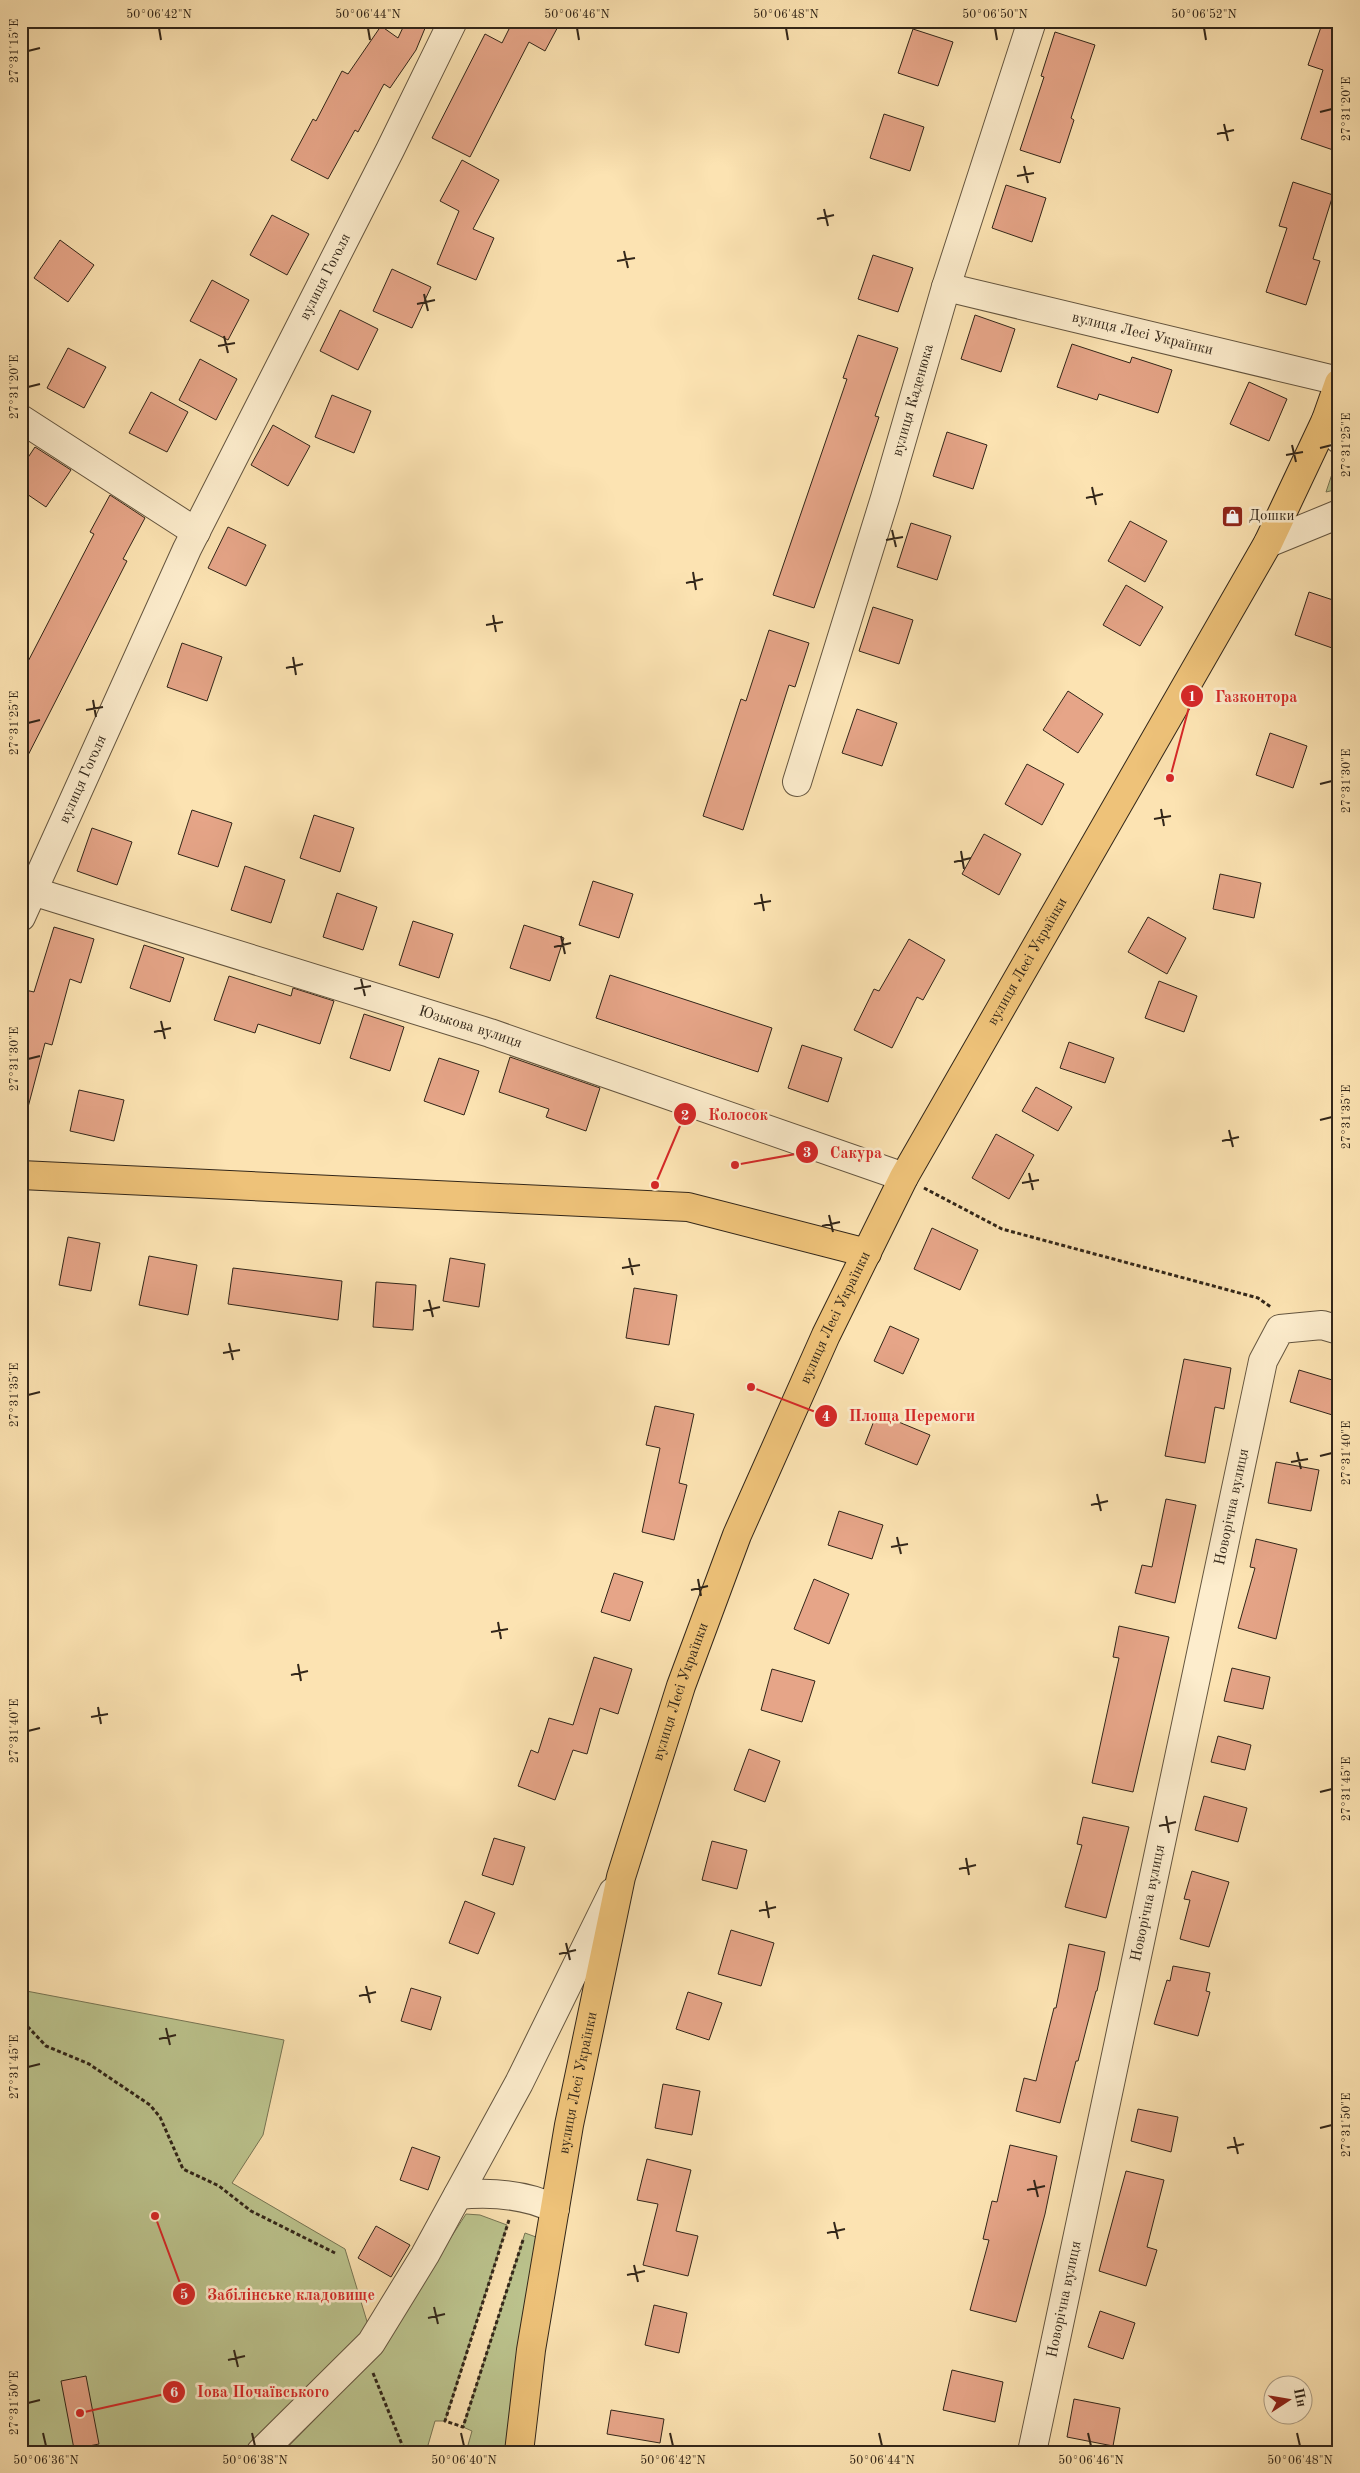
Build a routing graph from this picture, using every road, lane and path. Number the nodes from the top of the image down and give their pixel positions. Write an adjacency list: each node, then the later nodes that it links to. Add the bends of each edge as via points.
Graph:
1 (453, 21): 8 (street, вулиця Гоголя)
2 (1032, 21): 3 (street, вулиця Каденюка)
3 (946, 287): 4 (street, вулиця Лесі Українки); 10 (street, вулиця Каденюка)
4 (1339, 382): 6 (main road, вулиця Лесі Українки)
5 (21, 419): 8 (street)
6 (1332, 429): 9 (main road, вулиця Лесі Українки)
7 (1339, 514): 9 (street)
8 (196, 532): 11 (street, вулиця Гоголя)
9 (1268, 543): 14 (main road, вулиця Лесі Українки)
10 (797, 782)
11 (32, 891): 12 (street, вулиця Гоголя); 14 (street, Юзькова вулиця, via 490,1033)
12 (21, 917)
13 (21, 1175): 15 (main road, via 688,1207)
14 (904, 1178): 15 (main road, вулиця Лесі Українки); 16 (path, via 1002,1229 1258,1298 1275,1310)
15 (866, 1253): 18 (main road, вулиця Лесі Українки, via 737,1535 681,1686)
16 (1280, 1328): 17 (street, via 1322,1325); 27 (street, Новорічна вулиця, via 1263,1362)
17 (1339, 1330)
18 (621, 1877): 20 (street, via 519,2083); 21 (main road, вулиця Лесі Українки, via 569,2125)
19 (21, 2025): 22 (path, via 28,2027 46,2046 89,2064 150,2105 160,2117 183,2169 219,2186 251,2211)
20 (458, 2195): 21 (street, via 482,2193); 23 (street, via 425,2255)
21 (535, 2202): 21 (path, via 463,2427 445,2421); 26 (main road, вулиця Лесі Українки, via 531,2350)
22 (335, 2253)
23 (364, 2349): 24 (street); 25 (path)
24 (261, 2452)
25 (405, 2452)
26 (519, 2452)
27 (1032, 2452)

